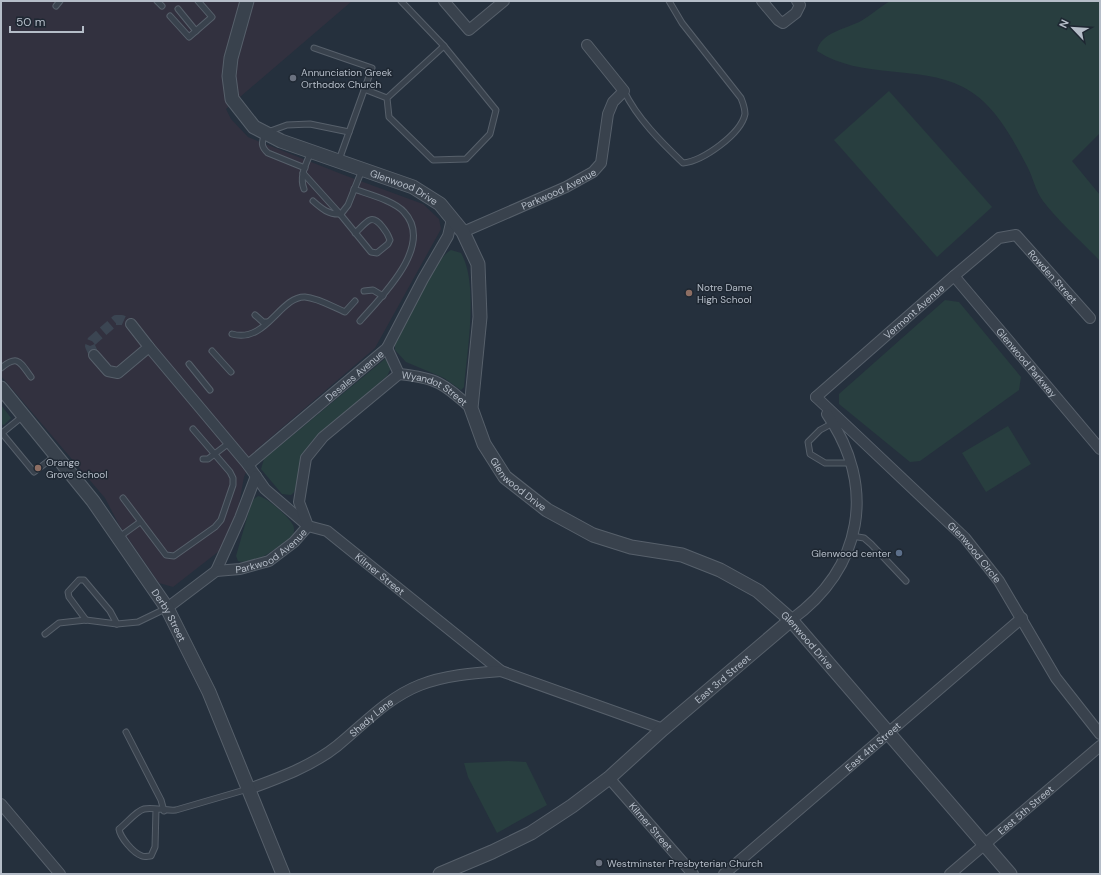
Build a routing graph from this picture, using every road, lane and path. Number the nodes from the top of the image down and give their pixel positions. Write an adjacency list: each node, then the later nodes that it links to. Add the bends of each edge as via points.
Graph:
1 (60, 1): 12 (lane)
2 (157, 1): 13 (lane)
3 (198, 1): 16 (lane, via 212,17)
4 (247, 1): 24 (street, Glenwood Drive, via 231,58 229,76 232,99 254,127)
5 (401, 1): 11 (lane)
6 (444, 1): 7 (street, via 469,30)
7 (504, 1)
8 (669, 1): 21 (lane, via 682,23 742,98 745,113 738,128 706,155 683,164 644,121)
9 (762, 1): 10 (street, via 783,23 796,14 800,5)
10 (797, 1)
11 (407, 4): 18 (lane)
12 (56, 6)
13 (162, 6)
14 (178, 9): 16 (lane)
15 (170, 16): 16 (lane, via 189,37)
16 (196, 31)
17 (588, 45): 21 (street)
18 (444, 46): 22 (lane); 22 (lane, via 496,110 490,134 466,159 433,160 388,116)
19 (314, 48): 20 (lane, via 372,68)
20 (364, 89): 22 (lane); 23 (lane)
21 (624, 90): 34 (street, Parkwood Avenue, via 613,102 608,114 600,163 592,172 566,187)
22 (387, 98)
23 (349, 132): 24 (lane, via 310,124 287,125); 26 (lane)
24 (266, 133): 25 (street, Glenwood Drive); 28 (lane, via 261,143 263,149)
25 (311, 151): 26 (street, Glenwood Drive); 28 (lane)
26 (338, 161): 27 (street, Glenwood Drive)
27 (362, 170): 30 (lane); 33 (street, Glenwood Drive, via 412,187 440,204)
28 (304, 171): 29 (lane); 32 (lane)
29 (304, 189)
30 (354, 189): 32 (lane, via 348,205); 39 (lane, via 404,211 413,224 415,239 409,257)
31 (314, 201): 32 (lane, via 322,209)
32 (340, 214): 35 (lane)
33 (452, 219): 34 (street, Glenwood Drive); 48 (street, Desales Avenue, via 448,236)
34 (463, 232): 59 (street, Glenwood Drive, via 478,264 480,317)
35 (355, 233): 35 (lane, via 374,254 390,240 374,220 370,220)
36 (1016, 235): 37 (street, Vermont Avenue, via 999,238); 42 (street, Rowden Street)
37 (954, 276): 58 (street, Vermont Avenue); 65 (street, Glenwood Parkway)
38 (364, 291): 39 (lane, via 373,290)
39 (383, 296): 43 (lane)
40 (355, 301): 44 (lane, via 345,312 304,297 293,301)
41 (255, 315): 44 (lane, via 263,322)
42 (1090, 318)
43 (360, 321)
44 (268, 322): 46 (lane, via 248,335)
45 (131, 324): 47 (street, Kilmer Street)
46 (232, 334)
47 (149, 347): 50 (street, via 118,373 108,371); 64 (street, Kilmer Street)
48 (387, 348): 54 (street, Wyandot Street); 70 (street, Desales Avenue)
49 (212, 350): 53 (lane)
50 (94, 355)
51 (189, 364): 57 (lane)
52 (1, 368): 55 (lane, via 15,360)
53 (231, 372)
54 (399, 374): 59 (street, Wyandot Street, via 423,376 446,386); 74 (street, Parkwood Avenue, via 323,437 306,458 299,502)
55 (32, 377)
56 (1, 388): 60 (street, Derby Street)
57 (210, 390)
58 (816, 397): 61 (street, East 3rd Street); 80 (street, Glenwood Circle, via 965,538 999,581)
59 (471, 408): 82 (street, Glenwood Drive, via 484,444 505,476 547,510 593,535 631,547 682,555 720,570 758,591)
60 (23, 415): 62 (lane); 66 (street, Derby Street)
61 (833, 423): 69 (street, East 3rd Street, via 848,451); 69 (lane, via 820,430 808,442 810,454 825,463)
62 (1, 432): 66 (lane, via 34,472)
63 (194, 434): 67 (lane)
64 (229, 443): 67 (lane); 70 (street, Kilmer Street)
65 (1100, 449)
66 (57, 454): 76 (street, Derby Street)
67 (215, 454): 68 (lane); 73 (lane, via 233,478 225,513 215,527 174,556 166,555)
68 (203, 459)
69 (851, 463): 75 (street, East 3rd Street, via 857,498 856,525)
70 (248, 465): 71 (street, Kilmer Street)
71 (256, 476): 74 (street, Kilmer Street, via 265,489); 77 (street)
72 (123, 498): 73 (lane)
73 (140, 522): 76 (lane)
74 (308, 526): 77 (street, Parkwood Avenue, via 294,542 269,561 240,569); 85 (street, Kilmer Street, via 327,531)
75 (852, 536): 78 (lane, via 864,538); 82 (street, East 3rd Street, via 842,563 825,588 808,608)
76 (118, 538): 79 (street, Derby Street)
77 (216, 571): 79 (street)
78 (906, 581)
79 (167, 608): 83 (lane, via 138,622); 92 (street, Derby Street, via 209,692)
80 (1022, 618): 88 (street, East 4th Street); 89 (street, Glenwood Circle, via 1056,678)
81 (86, 620): 83 (lane); 83 (lane, via 68,592 79,580 84,580 93,590); 84 (lane, via 59,623)
82 (791, 620): 86 (street, East 3rd Street); 88 (street, Glenwood Drive)
83 (117, 624)
84 (45, 634)
85 (501, 671): 86 (street, Kilmer Street); 92 (street, Shady Lane, via 470,673 420,685 368,717 336,747 314,761)
86 (664, 729): 91 (street, East 3rd Street)
87 (126, 732): 95 (lane, via 161,800)
88 (888, 732): 96 (street, Glenwood Drive); 102 (street, East 4th Street)
89 (1100, 734)
90 (1100, 746): 96 (street, East 5th Street)
91 (609, 778): 97 (street, East 3rd Street, via 531,833); 101 (street, Kilmer Street)
92 (249, 789): 95 (lane, via 176,810); 99 (street, Derby Street)
93 (1, 804): 98 (street)
94 (156, 809): 94 (lane, via 155,847 151,856 143,857 137,854 120,834 119,829 143,809); 95 (lane)
95 (164, 811)
96 (985, 844): 103 (street, East 5th Street); 104 (street, Glenwood Drive)
97 (456, 871): 100 (street, East 3rd Street)
98 (60, 874)
99 (283, 874)
100 (440, 874)
101 (693, 874)
102 (724, 874)
103 (950, 874)
104 (1010, 874)

